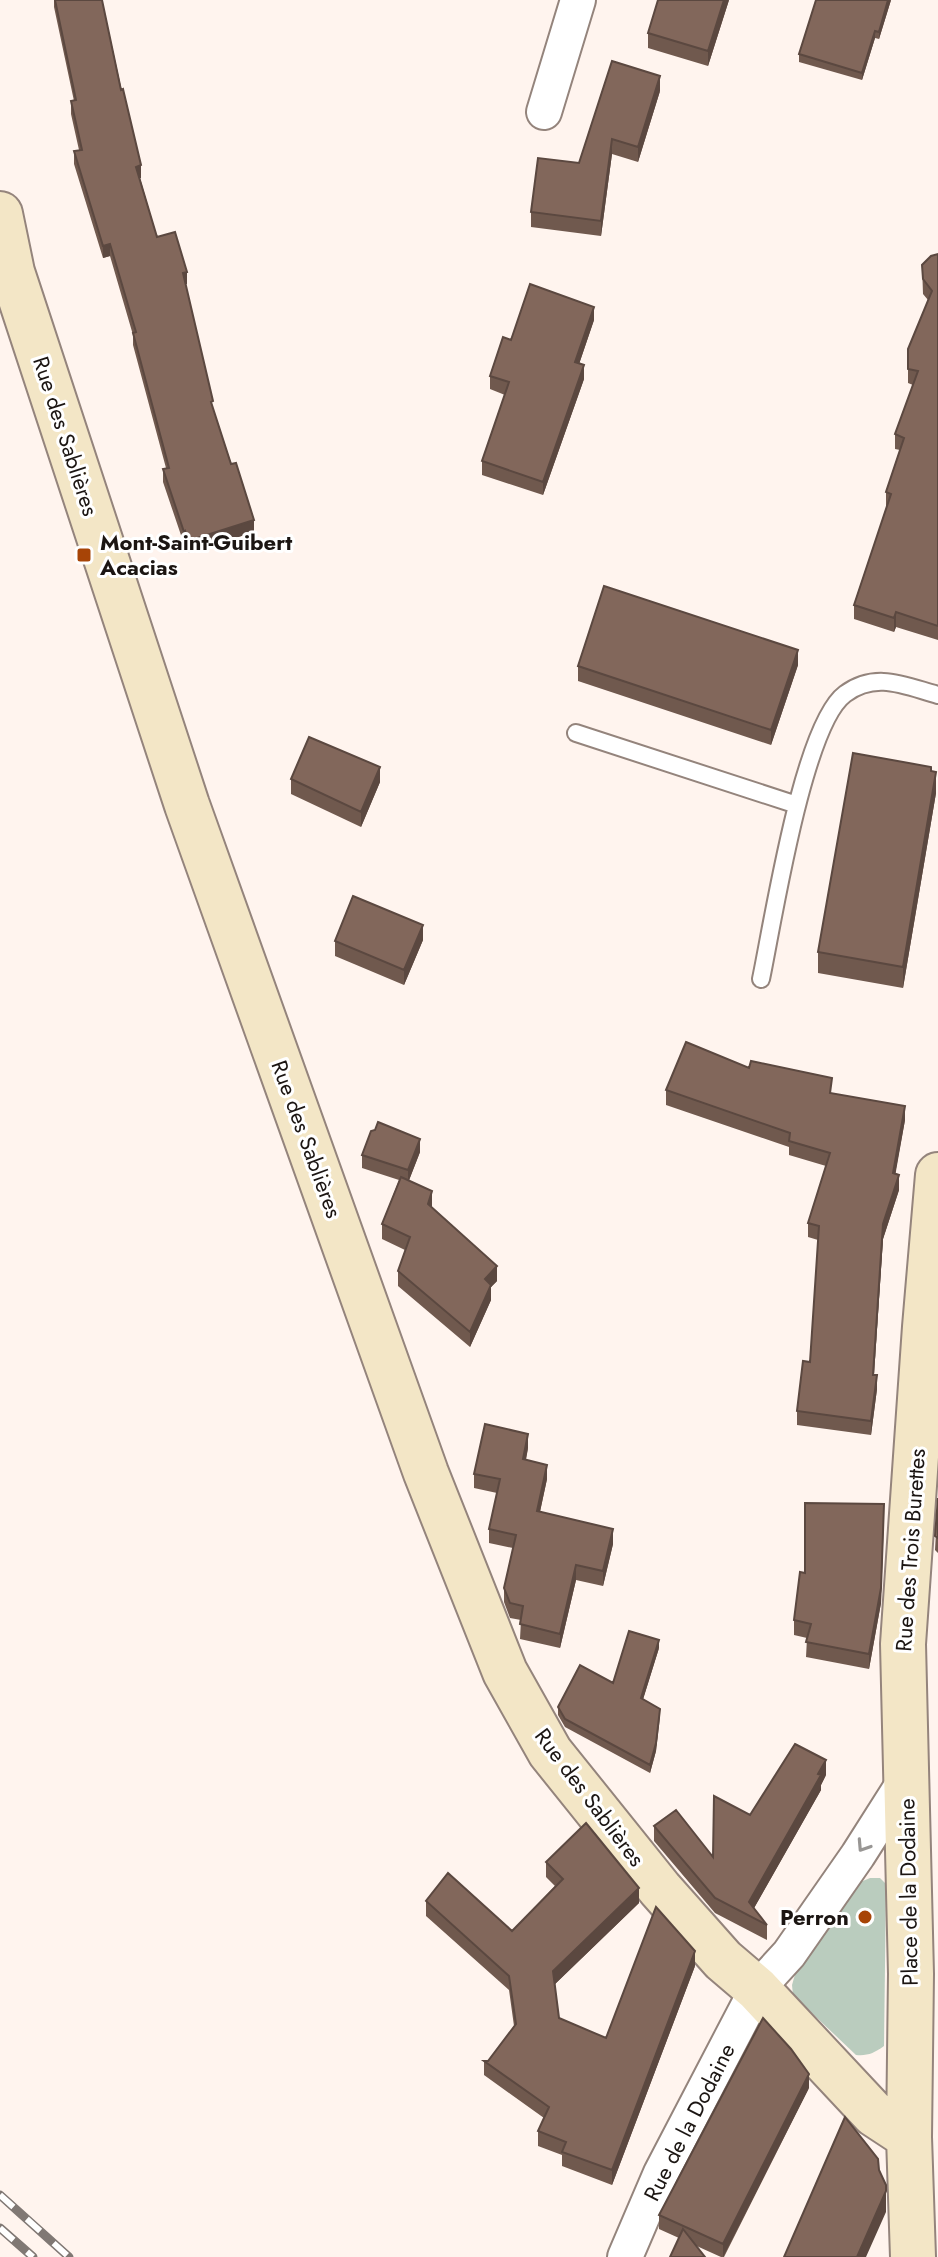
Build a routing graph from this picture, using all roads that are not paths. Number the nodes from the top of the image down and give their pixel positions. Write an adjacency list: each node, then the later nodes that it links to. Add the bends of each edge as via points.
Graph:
1 (578, 0): 2 (street)
2 (544, 112)
3 (0, 214): 10 (street, Rue des Sablières, via 12,272 187,805 426,1473 505,1672 550,1752 660,1889 723,1960)
4 (938, 695): 6 (lane, via 886,680 844,694 828,713)
5 (576, 733): 6 (lane)
6 (797, 805): 7 (lane)
7 (761, 979)
8 (938, 1175): 9 (street, Rue des Trois Burettes, via 903,1644)
9 (905, 1781): 10 (street, Place de la Dodaine, one-way to 10, via 789,1954); 11 (street, Place de la Dodaine)
10 (757, 1989): 11 (street, via 874,2114); 12 (street, Rue de la Dodaine, via 661,2173)
11 (909, 2137): 13 (street, Place de la Dodaine)
12 (625, 2257)
13 (913, 2257)

